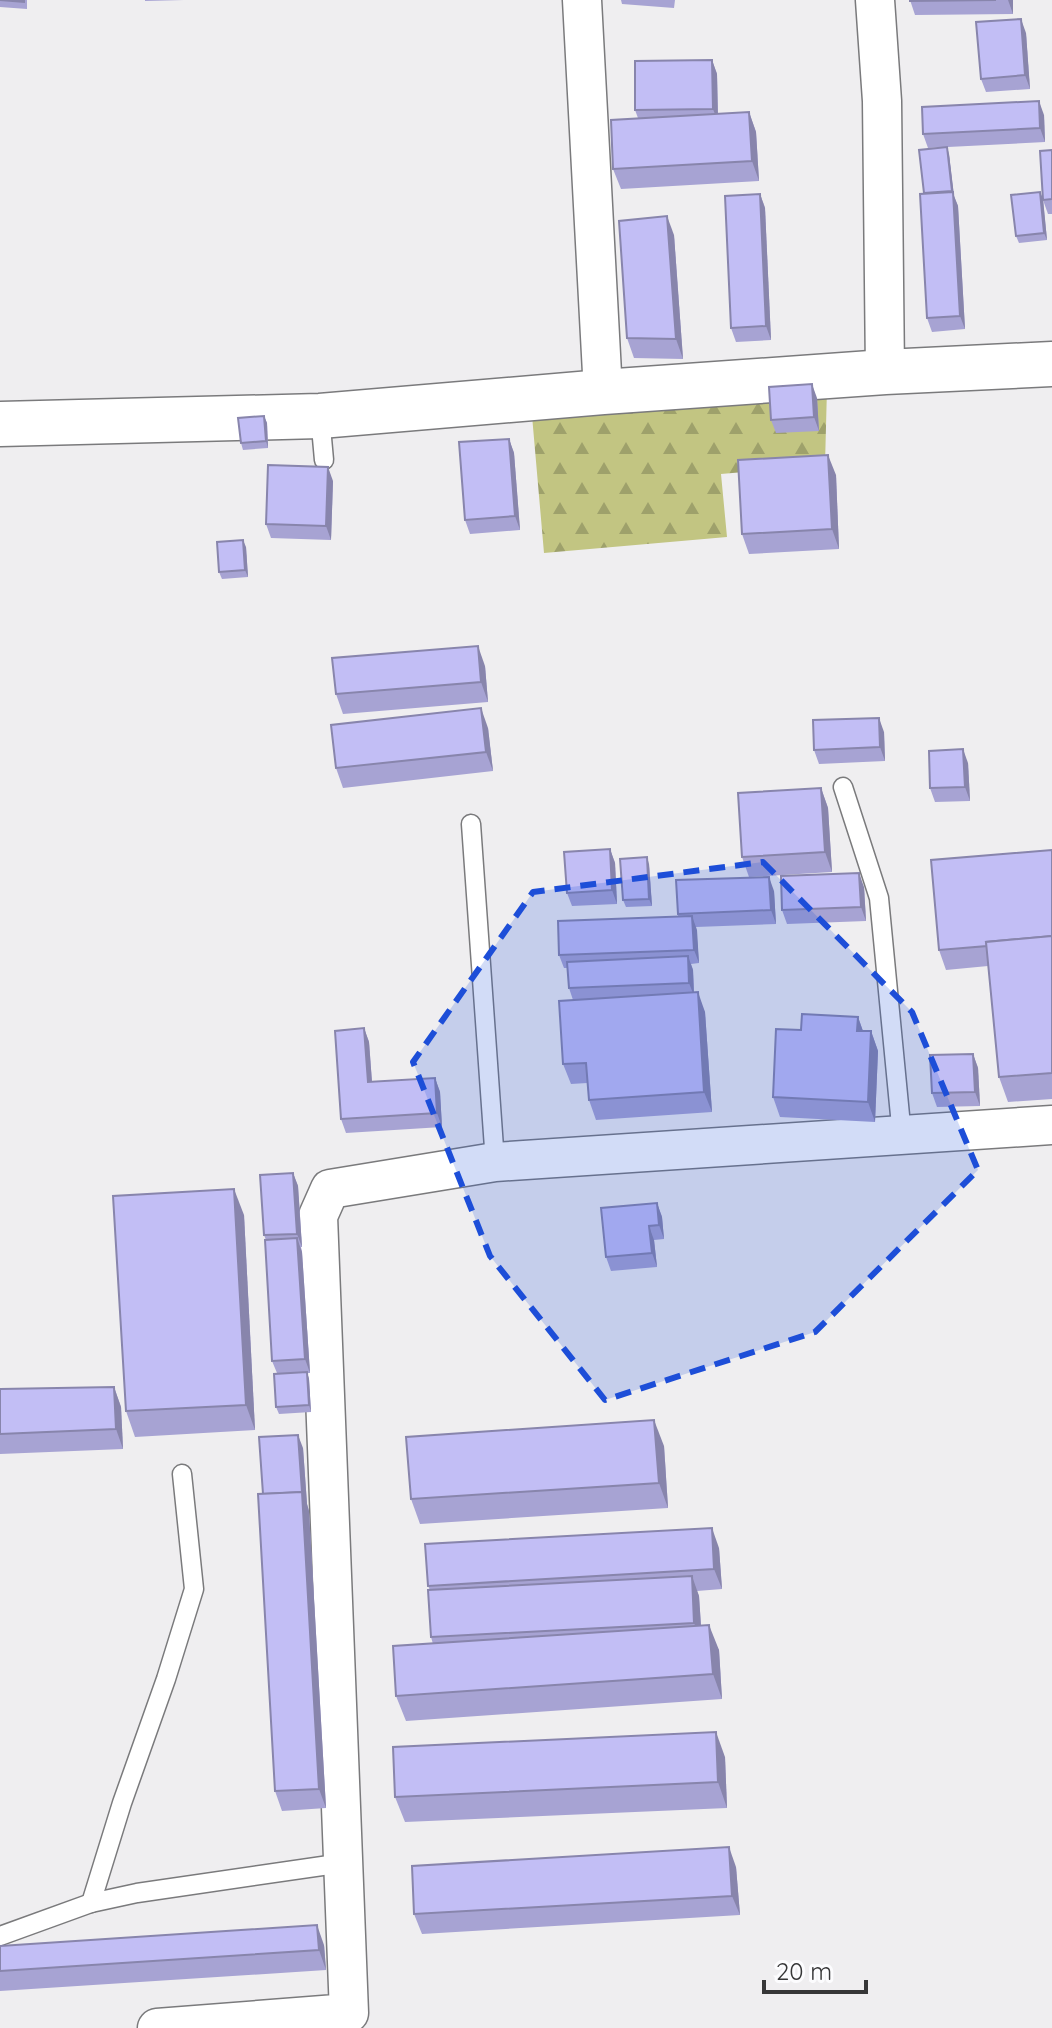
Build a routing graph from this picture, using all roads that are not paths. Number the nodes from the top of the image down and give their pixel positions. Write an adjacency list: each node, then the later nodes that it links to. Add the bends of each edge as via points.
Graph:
1 (582, 0): 5 (street)
2 (875, 0): 4 (street, via 882,101)
3 (1052, 364): 4 (street)
4 (885, 372): 5 (street)
5 (603, 392): 6 (street)
6 (320, 416): 7 (street); 8 (lane)
7 (0, 424)
8 (324, 460)
9 (843, 787): 12 (lane, via 879,898)
10 (471, 824): 13 (lane)
11 (1052, 1125): 12 (street)
12 (902, 1136): 13 (street)
13 (495, 1162): 15 (street, via 330,1189 318,1216)
14 (182, 1474): 16 (lane, via 194,1589)
15 (343, 1863): 16 (lane); 18 (street)
16 (91, 1903): 17 (lane)
17 (0, 1936)
18 (350, 2021): 19 (street)
19 (237, 2025): 20 (street)
20 (157, 2028)

